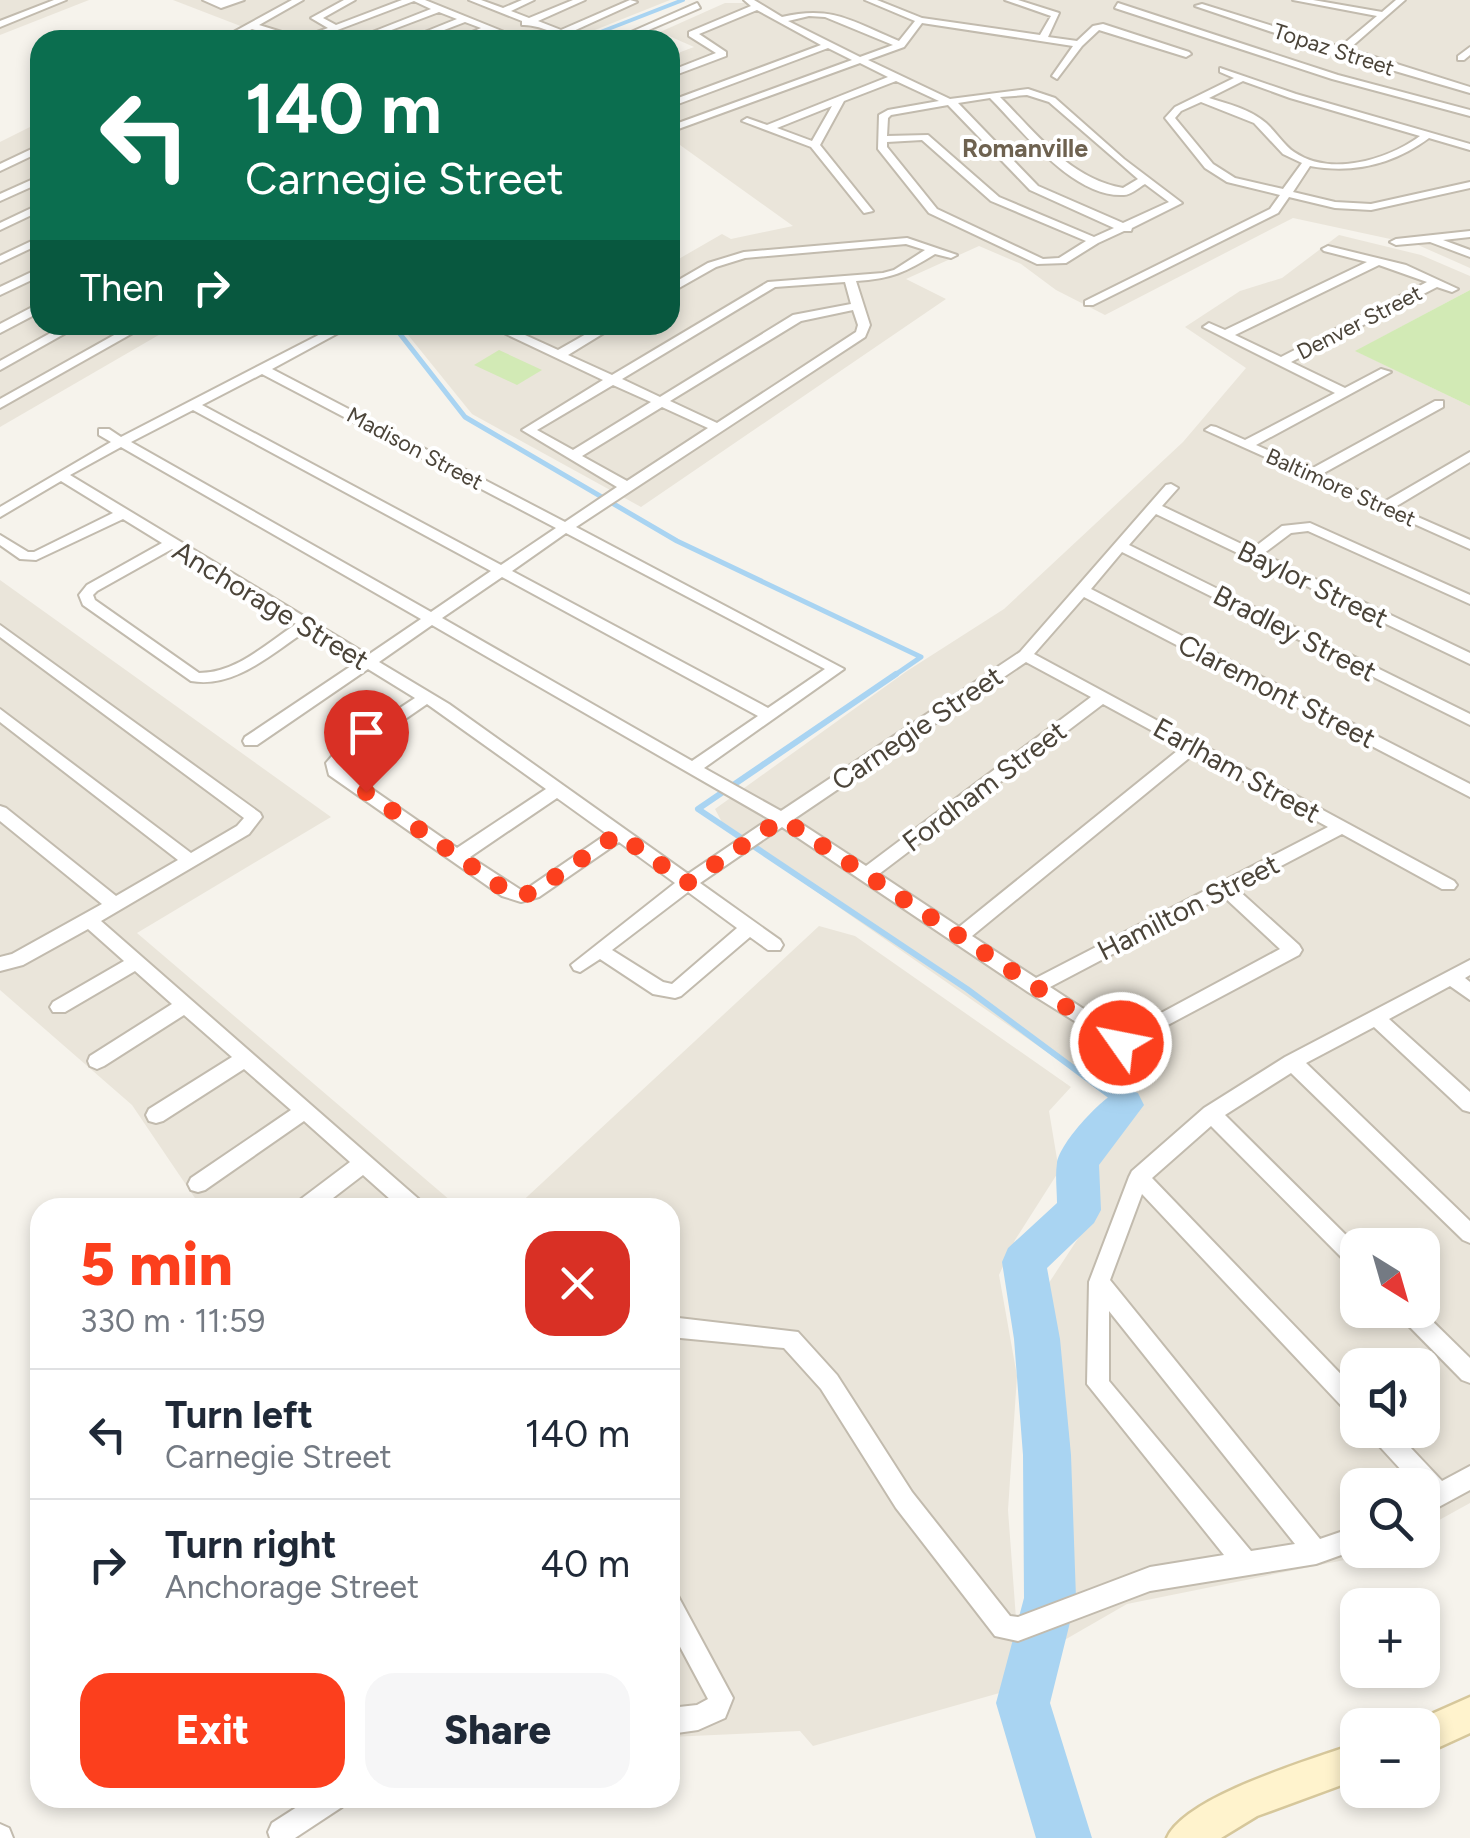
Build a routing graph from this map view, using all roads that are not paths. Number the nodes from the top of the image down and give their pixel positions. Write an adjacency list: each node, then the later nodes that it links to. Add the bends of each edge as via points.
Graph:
1 (207, 0): 2 (street)
2 (240, 0)
3 (266, 0): 20 (street)
4 (299, 0): 20 (street)
5 (351, 0): 32 (street, via 316,18)
6 (413, 0): 22 (street); 32 (street)
7 (477, 0): 23 (street)
8 (530, 0): 23 (street)
9 (581, 0): 29 (street)
10 (869, 0): 28 (street)
11 (1009, 0): 45 (street, via 1056,15)
12 (1297, 0): 24 (street)
13 (1401, 0): 24 (street)
14 (55, 1): 26 (street)
15 (631, 1): 21 (street); 43 (street)
16 (752, 3): 27 (street); 54 (street, via 692,34 723,54)
17 (1202, 3): 30 (street); 50 (street, Topaz Street)
18 (697, 6): 44 (street)
19 (1118, 6): 30 (street)
20 (285, 8): 31 (street)
21 (652, 8)
22 (439, 9): 25 (street); 37 (street)
23 (503, 11): 29 (street)
24 (1386, 15): 50 (street)
25 (464, 18): 33 (street); 38 (street)
26 (3, 20)
27 (779, 20): 47 (street); 48 (street, via 826,14)
28 (920, 20): 45 (street); 48 (street)
29 (529, 21): 41 (street); 42 (street)
30 (1180, 24): 67 (street, via 1335,77)
31 (253, 26): 34 (street); 35 (street)
32 (335, 28): 36 (street)
33 (489, 28): 39 (street); 40 (street)
34 (245, 30)
35 (267, 30)
36 (329, 30)
37 (383, 30)
38 (435, 30)
39 (484, 30)
40 (495, 30)
41 (506, 30)
42 (553, 30)
43 (568, 30)
44 (641, 30)
45 (1043, 38): 46 (street)
46 (1079, 44): 51 (street, via 1103,28); 56 (street)
47 (829, 45): 53 (street); 61 (street)
48 (900, 45): 53 (street)
49 (1470, 50): 52 (street)
50 (1340, 52): 59 (street, Topaz Street)
51 (1186, 54)
52 (1461, 58)
53 (862, 60): 57 (street); 68 (street)
54 (680, 70)
55 (1223, 70): 58 (street)
56 (1057, 76)
57 (897, 77): 63 (street); 66 (street)
58 (1240, 78): 62 (street); 71 (street)
59 (1470, 90)
60 (994, 95): 66 (street); 78 (street, via 1028,92 1052,100); 78 (street, via 1052,154 1095,183 1125,192)
61 (680, 98)
62 (1200, 98): 76 (street, via 1254,119 1288,153); 81 (street, via 1170,118 1209,166 1231,180)
63 (840, 100): 70 (street); 73 (street)
64 (1470, 100): 67 (street)
65 (680, 102): 68 (street)
66 (953, 104): 72 (street, via 888,113); 86 (street, via 1034,188)
67 (1466, 111)
68 (718, 113): 69 (street); 70 (street)
69 (680, 126)
70 (768, 128): 73 (street)
71 (1429, 134): 74 (street); 76 (street, via 1385,160)
72 (882, 139): 89 (street, via 924,137 995,199); 89 (street, via 933,211 978,234 1052,263)
73 (815, 144): 83 (street)
74 (1470, 148)
75 (30, 153): 77 (street)
76 (1308, 162): 81 (street)
77 (0, 168)
78 (1144, 180): 86 (street, via 1177,203)
79 (30, 183): 82 (street)
80 (1470, 185): 81 (street, via 1371,206)
81 (1285, 194): 104 (street, via 1258,220)
82 (0, 198)
83 (868, 211)
84 (30, 213): 85 (street)
85 (0, 227)
86 (1127, 228): 89 (street)
87 (1470, 234): 88 (street)
88 (1430, 239): 90 (street); 94 (street)
89 (1094, 241)
90 (1396, 242)
91 (30, 245): 96 (street)
92 (935, 249): 95 (street); 99 (street, via 898,272); 101 (street, via 907,241 744,255)
93 (1328, 250): 97 (street)
94 (1470, 254)
95 (951, 255)
96 (0, 260)
97 (1378, 261): 100 (street); 109 (street)
98 (30, 276): 103 (street)
99 (849, 278): 105 (street); 120 (street, via 772,284)
100 (1437, 282): 102 (street); 116 (street, Denver Street)
101 (680, 284)
102 (1452, 289)
103 (0, 292)
104 (1089, 304)
105 (858, 306): 122 (street, via 797,318); 126 (street, via 861,334)
106 (30, 314): 108 (street)
107 (1209, 327): 109 (street)
108 (0, 330)
109 (1224, 334): 116 (street)
110 (56, 335): 117 (street)
111 (124, 335): 123 (street)
112 (329, 335): 118 (street)
113 (516, 335): 115 (street)
114 (593, 335): 115 (street)
115 (560, 355): 120 (street)
116 (1282, 362): 121 (street)
117 (0, 366)
118 (264, 369): 125 (street); 141 (street, Madison Street)
119 (1385, 372): 121 (street)
120 (610, 378): 122 (street); 131 (street, via 528,430)
121 (1344, 393): 130 (street)
122 (661, 402): 126 (street); 131 (street)
123 (0, 404)
124 (1439, 404): 133 (street)
125 (193, 406): 129 (street); 148 (street)
126 (718, 428): 136 (street)
127 (1211, 430): 130 (street, Baltimore Street)
128 (104, 432): 129 (street)
129 (122, 442): 134 (street); 151 (street)
130 (1246, 445): 133 (street, Baltimore Street)
131 (573, 456): 136 (street)
132 (1470, 456): 137 (street)
133 (1312, 474): 137 (street, Baltimore Street)
134 (60, 475): 139 (street); 140 (street, Anchorage Street)
135 (1170, 488): 138 (street, Carnegie Street)
136 (621, 491): 141 (street)
137 (1385, 507): 144 (street, Baltimore Street)
138 (1155, 508): 146 (street, Carnegie Street); 147 (street, Baylor Street)
139 (0, 513)
140 (122, 514): 143 (street, via 36,556); 145 (street, Anchorage Street)
141 (566, 527): 148 (street); 160 (street, Madison Street, via 836,668)
142 (1470, 530): 144 (street)
143 (0, 539)
144 (1463, 542)
145 (170, 544): 152 (street, Anchorage Street); 152 (street, via 86,595 196,678 226,674)
146 (1120, 546): 149 (street, Carnegie Street); 161 (street, Bradley Street)
147 (1253, 555): 150 (street, via 1286,529 1310,528); 155 (street, Baylor Street)
148 (502, 571): 151 (street); 160 (street)
149 (1084, 591): 154 (street, Carnegie Street); 166 (street, Claremont Street)
150 (1470, 600)
151 (432, 618): 156 (street); 164 (street)
152 (304, 626): 156 (street, Anchorage Street)
153 (0, 630): 172 (street, via 250,811 254,822 244,830)
154 (1025, 655): 157 (street, Earlham Street); 168 (street, Carnegie Street)
155 (1470, 659)
156 (367, 662): 158 (street, Anchorage Street); 162 (street)
157 (1102, 697): 163 (street, Earlham Street); 173 (street, Fordham Street)
158 (427, 698): 165 (street, Anchorage Street); 171 (street, via 344,753 334,771)
159 (0, 714): 172 (street)
160 (767, 714): 164 (street)
161 (1470, 720)
162 (251, 741)
163 (1193, 746): 169 (street, Earlham Street); 180 (street)
164 (694, 768): 168 (street)
165 (558, 790): 170 (street, Anchorage Street); 171 (street)
166 (1470, 791)
167 (0, 812): 177 (street)
168 (782, 819): 173 (street); 174 (street, Carnegie Street)
169 (1342, 827): 175 (street, Earlham Street); 176 (street, Hamilton Street)
170 (618, 834): 171 (street, via 521,896); 174 (street, Anchorage Street)
171 (458, 856)
172 (188, 859): 177 (street)
173 (866, 875): 180 (street)
174 (687, 883): 179 (street, Anchorage Street); 182 (street, Carnegie Street)
175 (1448, 885)
176 (1225, 888): 187 (street, Hamilton Street); 187 (street, via 1293,950 1121,1043)
177 (114, 904): 178 (street)
178 (88, 920): 183 (street); 184 (street)
179 (750, 928): 181 (street, Anchorage Street); 182 (street, via 675,991 659,989)
180 (958, 937): 187 (street)
181 (774, 945)
182 (599, 950): 185 (street, Carnegie Street)
183 (138, 961): 189 (street); 190 (street)
184 (0, 964)
185 (580, 964)
186 (1461, 972): 188 (street); 191 (street)
187 (1034, 987)
188 (1470, 992)
189 (186, 1004): 192 (street); 193 (street)
190 (59, 1007)
191 (1376, 1018): 194 (street); 195 (street)
192 (246, 1058): 196 (street); 198 (street)
193 (97, 1061)
194 (1292, 1062): 197 (street); 204 (street)
195 (1470, 1104)
196 (305, 1110): 199 (street); 201 (street)
197 (1211, 1114): 200 (street); 205 (street)
198 (156, 1115)
199 (364, 1163): 202 (street); 203 (street)
200 (1139, 1177): 206 (street); 210 (street)
201 (198, 1184)
202 (317, 1198)
203 (404, 1198)
204 (1470, 1234)
205 (1340, 1243)
206 (1099, 1282): 216 (street); 217 (street, via 1098,1384)
207 (680, 1328): 217 (street, via 790,1339 1004,1627 1018,1628 1150,1579)
208 (1424, 1328): 209 (street)
209 (1470, 1374)
210 (1340, 1389)
211 (1392, 1448): 212 (street)
212 (1407, 1468)
213 (1470, 1477): 214 (street)
214 (1440, 1495)
215 (1340, 1543): 216 (street)
216 (1316, 1552): 217 (street)
217 (1246, 1563)
218 (680, 1622): 220 (street, via 721,1698 716,1709)
219 (1470, 1715): 221 (street)
220 (680, 1719)
221 (1440, 1729)
222 (1340, 1767): 225 (street, via 1247,1801)
223 (314, 1808): 224 (street)
224 (281, 1832)
225 (1186, 1838)

